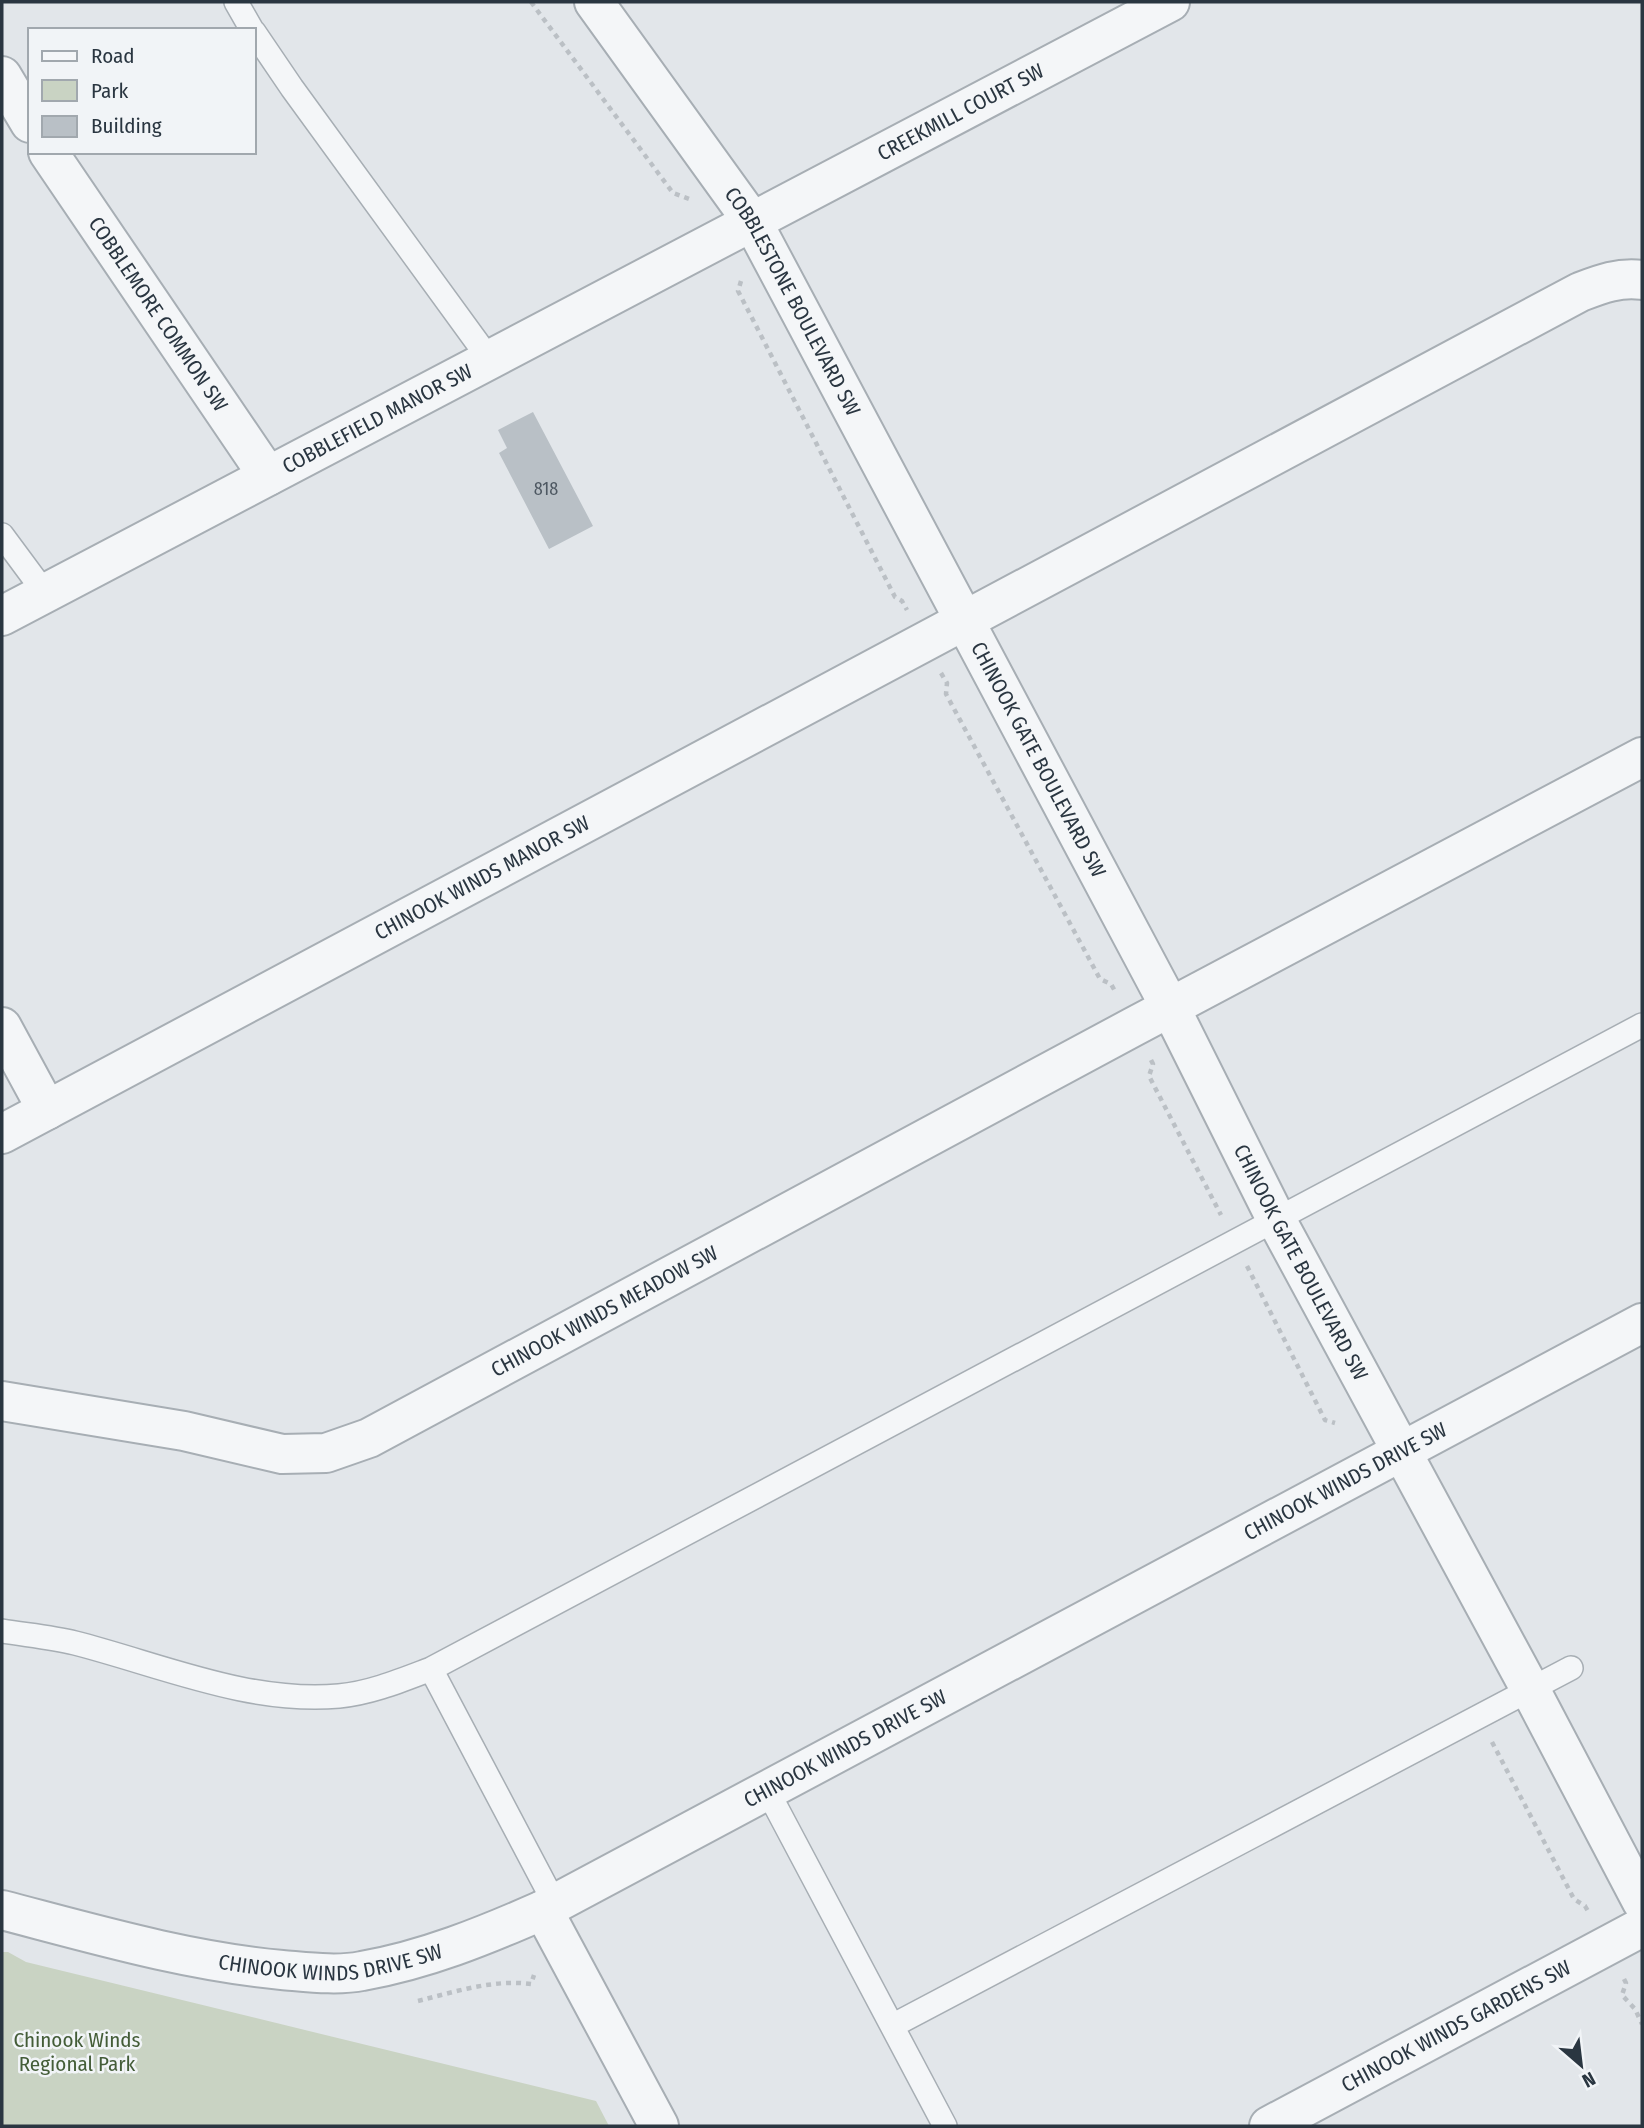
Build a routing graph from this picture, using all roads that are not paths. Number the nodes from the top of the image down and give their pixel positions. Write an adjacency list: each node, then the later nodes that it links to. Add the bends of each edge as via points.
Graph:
1 (236, 2): 4 (lane)
2 (594, 2): 9 (street, COBBLESTONE BOULEVARD SW)
3 (1170, 2): 9 (street, CREEKMILL COURT SW)
4 (251, 28)
5 (256, 35): 11 (lane)
6 (2, 76): 7 (street)
7 (28, 120)
8 (49, 154): 12 (street, COBBLEMORE COMMON SW)
9 (752, 221): 11 (street, COBBLEFIELD MANOR SW); 16 (street, COBBLESTONE BOULEVARD SW)
10 (1642, 280): 16 (street, CHINOOK WINDS MANOR SW, via 1604,282 1580,292)
11 (490, 360): 12 (street, COBBLEFIELD MANOR SW)
12 (268, 476): 14 (street, COBBLEFIELD MANOR SW)
13 (2, 536): 14 (lane)
14 (46, 593): 15 (street, COBBLEFIELD MANOR SW)
15 (2, 616)
16 (963, 622): 18 (street, CHINOOK GATE BOULEVARD SW); 21 (street, CHINOOK WINDS MANOR SW)
17 (1642, 757): 18 (street, CHINOOK WINDS MEADOW SW)
18 (1170, 1007): 23 (street, CHINOOK GATE BOULEVARD SW); 25 (street, CHINOOK WINDS MEADOW SW, via 369,1438 326,1453 282,1454 184,1431)
19 (1642, 1025): 23 (lane)
20 (2, 1027): 21 (street)
21 (47, 1110): 22 (street, CHINOOK WINDS MANOR SW)
22 (2, 1134)
23 (1277, 1221): 26 (street, CHINOOK GATE BOULEVARD SW); 29 (lane)
24 (1642, 1323): 26 (street, CHINOOK WINDS DRIVE SW)
25 (2, 1401)
26 (1402, 1451): 30 (street, CHINOOK GATE BOULEVARD SW); 31 (street, CHINOOK WINDS DRIVE SW)
27 (2, 1631): 29 (lane, via 72,1642 247,1690 304,1697 342,1696)
28 (1571, 1668): 30 (lane)
29 (431, 1670): 33 (lane)
30 (1530, 1689): 32 (street, CHINOOK GATE BOULEVARD SW); 36 (lane)
31 (767, 1790): 33 (street, CHINOOK WINDS DRIVE SW); 36 (lane)
32 (1642, 1902)
33 (549, 1907): 34 (street, CHINOOK WINDS DRIVE SW, via 468,1943 359,1972 238,1966); 37 (street)
34 (2, 1910)
35 (1642, 1927): 39 (street, CHINOOK WINDS GARDENS SW)
36 (892, 2026): 38 (lane)
37 (659, 2126)
38 (945, 2126)
39 (1269, 2126)

